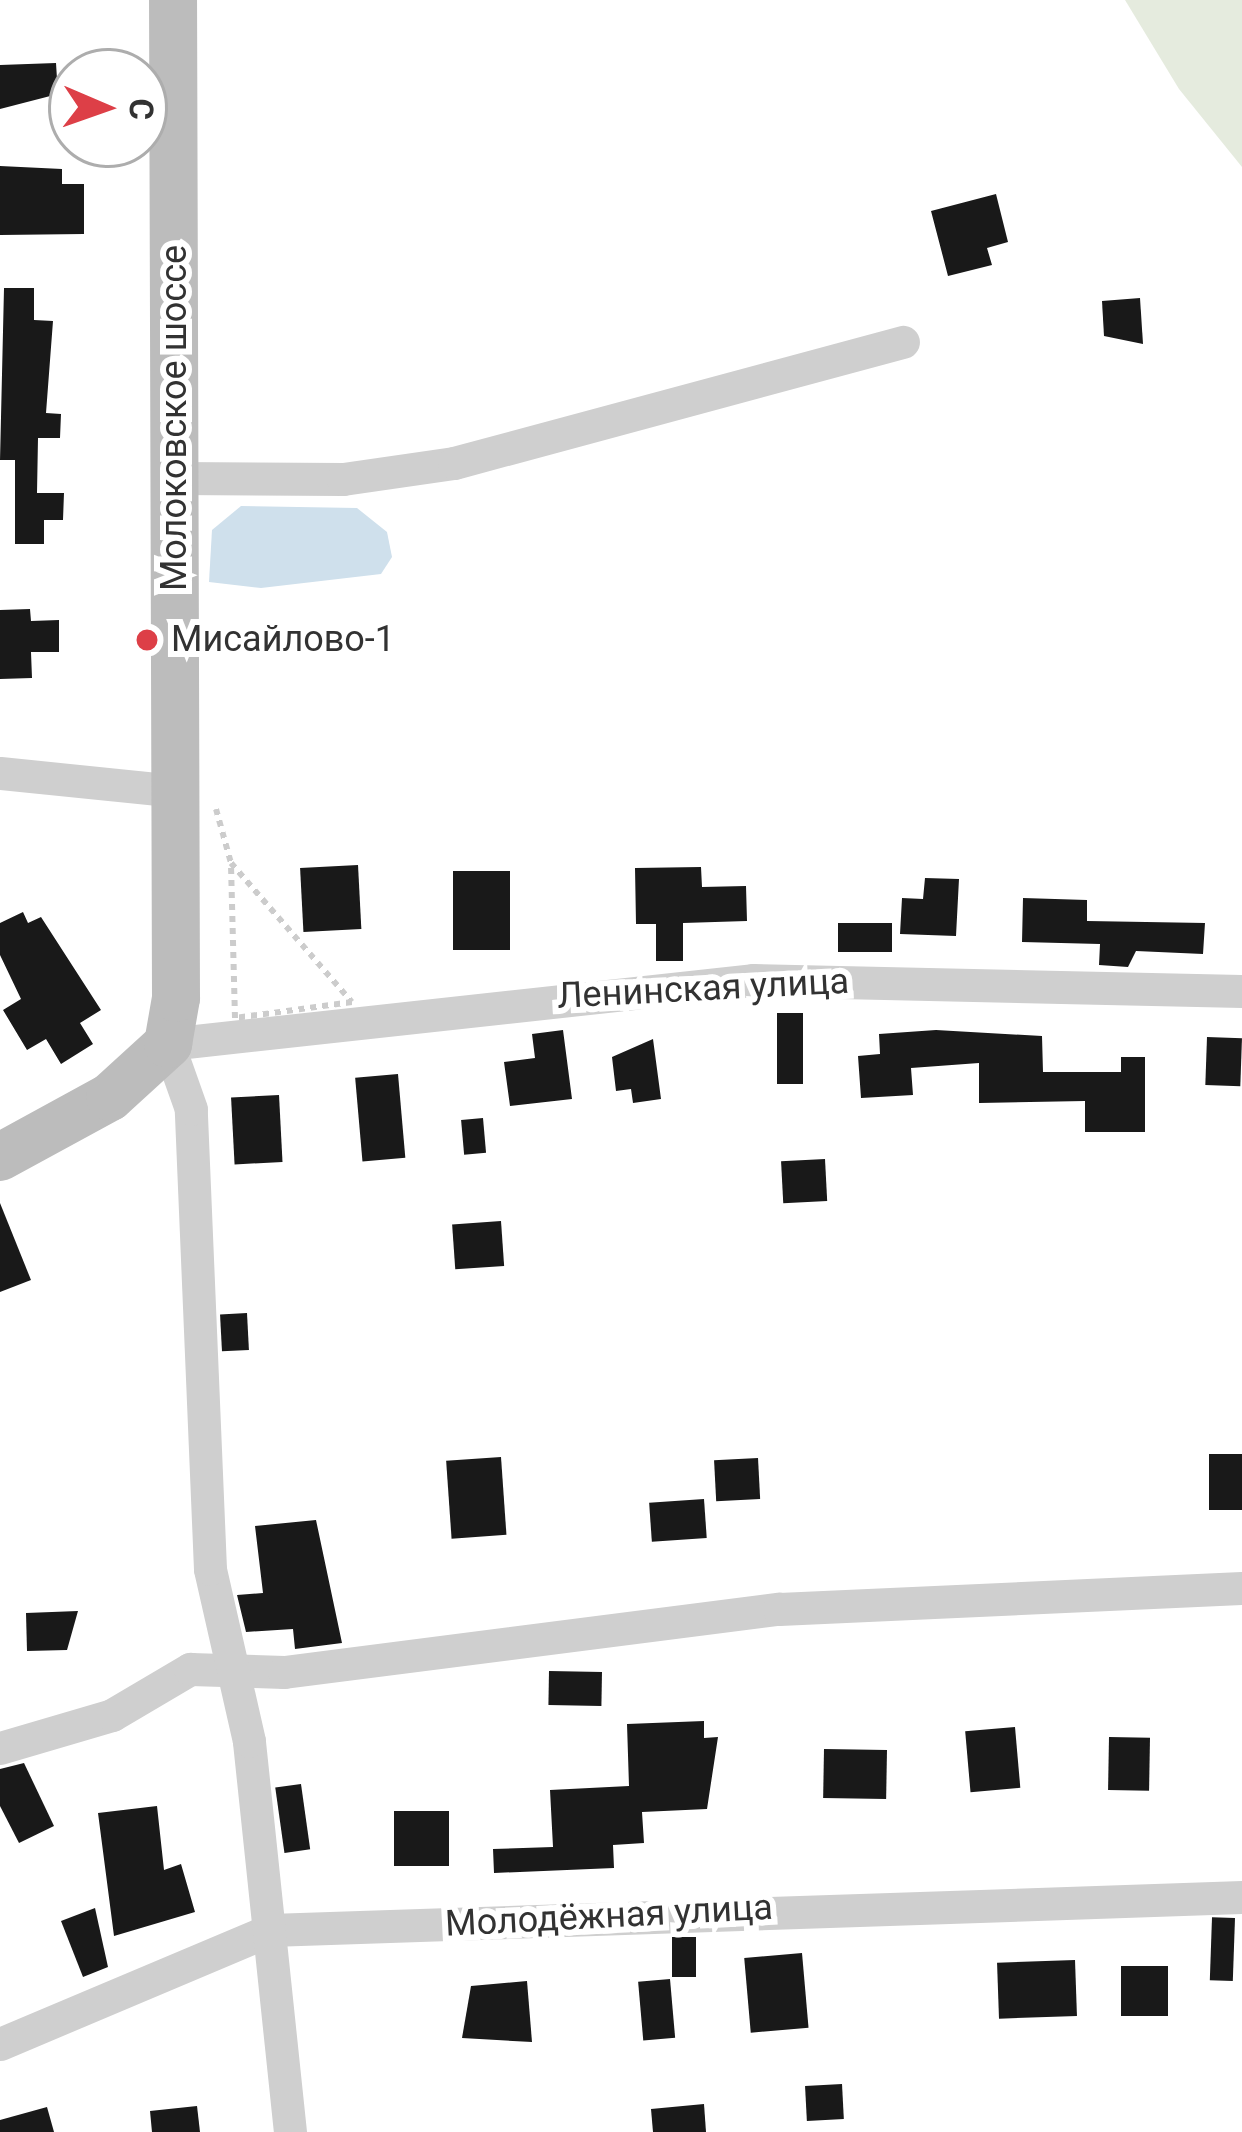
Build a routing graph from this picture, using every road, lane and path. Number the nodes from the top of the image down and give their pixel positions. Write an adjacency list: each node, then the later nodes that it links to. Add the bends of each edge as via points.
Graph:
1 (173, 0): 3 (main road, Молоковское шоссе)
2 (903, 342): 3 (street, via 454,463 343,478)
3 (175, 478): 5 (main road, Молоковское шоссе)
4 (0, 773): 5 (street)
5 (178, 791): 8 (main road, Молоковское шоссе)
6 (1242, 991): 8 (street, Ленинская улица, via 753,980)
7 (352, 1002): 7 (path, via 235,1018 231,863 292,932)
8 (168, 1044): 9 (main road, via 110,1097); 11 (street, via 191,1108 210,1569)
9 (0, 1157)
10 (1242, 1588): 11 (street, via 779,1609)
11 (228, 1670): 12 (street, via 190,1669 112,1715); 14 (street, via 249,1741)
12 (0, 1748)
13 (1242, 1897): 14 (street, Молодёжная улица)
14 (269, 1930): 15 (street, Молодёжная улица); 16 (street)
15 (0, 2044)
16 (290, 2132)

